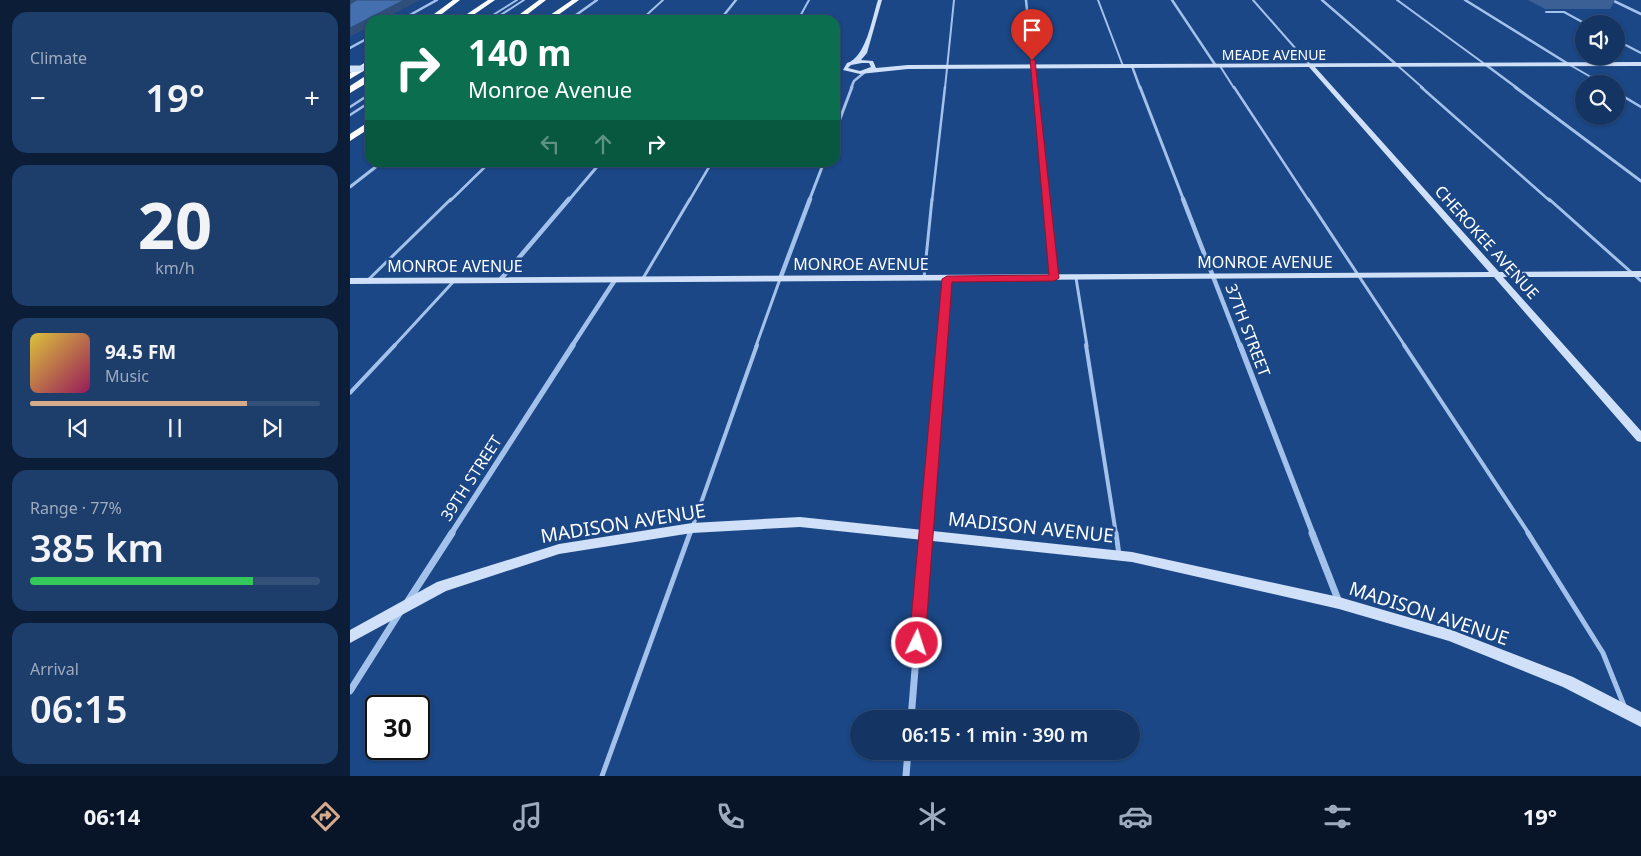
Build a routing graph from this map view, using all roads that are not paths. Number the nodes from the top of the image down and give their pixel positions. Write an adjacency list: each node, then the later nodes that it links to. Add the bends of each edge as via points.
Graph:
1 (437, 0): 24 (street)
2 (457, 0): 25 (highway)
3 (492, 0): 26 (highway)
4 (516, 0): 27 (lane)
5 (524, 0): 28 (lane)
6 (543, 0): 29 (highway)
7 (597, 0): 31 (street)
8 (663, 0): 32 (lane)
9 (736, 0): 33 (street)
10 (809, 0): 34 (lane)
11 (880, 0): 39 (street)
12 (954, 0): 54 (lane)
13 (1026, 0): 55 (street)
14 (1098, 0): 50 (lane)
15 (1172, 0): 52 (street)
16 (1253, 0): 46 (lane)
17 (1322, 0): 47 (street)
18 (1397, 0): 48 (lane)
19 (1465, 0): 49 (street)
20 (1612, 0): 23 (street)
21 (577, 1): 30 (highway)
22 (1546, 12): 35 (lane, via 1564,12)
23 (1641, 14)
24 (410, 15)
25 (436, 15)
26 (469, 15)
27 (493, 15)
28 (501, 15)
29 (522, 15)
30 (554, 15)
31 (576, 15)
32 (646, 15)
33 (724, 15)
34 (801, 15)
35 (1575, 18)
36 (365, 40): 38 (street)
37 (1625, 45): 40 (lane)
38 (350, 48)
39 (864, 53): 41 (street); 42 (street)
40 (1641, 53)
41 (856, 62): 42 (street, MEADE AVENUE); 44 (street, MEADE AVENUE)
42 (871, 63): 53 (street, MEADE AVENUE); 61 (street, via 874,67)
43 (842, 64): 44 (street)
44 (849, 64): 60 (street, via 845,67)
45 (1641, 64): 49 (street, MEADE AVENUE)
46 (1310, 65): 47 (street, MEADE AVENUE); 52 (street, MEADE AVENUE); 84 (street, CHEROKEE AVENUE)
47 (1398, 65): 48 (street, MEADE AVENUE); 83 (lane)
48 (1486, 65): 49 (street, MEADE AVENUE); 81 (street)
49 (1570, 65): 63 (lane)
50 (1123, 66): 51 (street, MEADE AVENUE); 55 (street, MEADE AVENUE)
51 (1132, 66): 52 (street, MEADE AVENUE); 86 (street, 37TH STREET)
52 (1218, 66): 85 (lane)
53 (908, 67): 54 (street, MEADE AVENUE); 61 (street, MEADE AVENUE)
54 (946, 67): 55 (street, MEADE AVENUE); 90 (lane)
55 (1033, 67): 87 (street)
56 (350, 69): 57 (street, bridge)
57 (365, 69)
58 (840, 70): 60 (street)
59 (365, 71): 64 (highway)
60 (849, 71): 61 (street, MEADE AVENUE); 65 (street)
61 (867, 71): 65 (street)
62 (365, 74): 66 (highway)
63 (1587, 75)
64 (350, 77)
65 (854, 81): 73 (street)
66 (350, 90)
67 (365, 97): 70 (lane)
68 (1625, 97): 71 (lane)
69 (365, 105): 72 (lane)
70 (350, 107)
71 (1641, 107)
72 (350, 115)
73 (840, 119)
74 (365, 128): 75 (highway)
75 (350, 138)
76 (376, 167): 82 (street)
77 (485, 167): 96 (lane)
78 (597, 167): 92 (street)
79 (709, 167): 94 (lane)
80 (822, 167): 89 (street)
81 (1641, 181)
82 (350, 187)
83 (1637, 274): 84 (street, MONROE AVENUE); 98 (lane)
84 (1496, 275): 85 (street, MONROE AVENUE); 100 (street, CHEROKEE AVENUE)
85 (1360, 276): 86 (street, MONROE AVENUE); 109 (lane, via 1603,653)
86 (1215, 277): 88 (street, MONROE AVENUE); 104 (street, 37TH STREET)
87 (1054, 278): 88 (street, MONROE AVENUE); 91 (street, MONROE AVENUE)
88 (1076, 278): 103 (lane)
89 (780, 279): 90 (street, MONROE AVENUE); 94 (street, MONROE AVENUE); 101 (lane)
90 (924, 279): 91 (street, MONROE AVENUE)
91 (947, 279): 102 (street)
92 (500, 280): 93 (street, MONROE AVENUE); 97 (street, MONROE AVENUE)
93 (615, 280): 94 (street, MONROE AVENUE); 105 (street, 39TH STREET)
94 (642, 280)
95 (350, 281): 96 (street, MONROE AVENUE)
96 (367, 281): 97 (street, MONROE AVENUE)
97 (454, 281): 99 (lane)
98 (1641, 281)
99 (350, 393)
100 (1641, 438)
101 (692, 528): 102 (street, MADISON AVENUE, via 800,522); 105 (street, MADISON AVENUE, via 559,549 442,586); 112 (lane)
102 (926, 534): 103 (street, MADISON AVENUE); 108 (street)
103 (1119, 555): 104 (street, MADISON AVENUE)
104 (1339, 603): 109 (street, MADISON AVENUE, via 1449,635 1568,682)
105 (403, 608): 106 (street, MADISON AVENUE); 107 (street, 39TH STREET)
106 (350, 637)
107 (350, 691)
108 (912, 710)
109 (1627, 712): 110 (street, MADISON AVENUE)
110 (1641, 720)
111 (907, 760): 113 (street)
112 (602, 776)
113 (906, 776)

